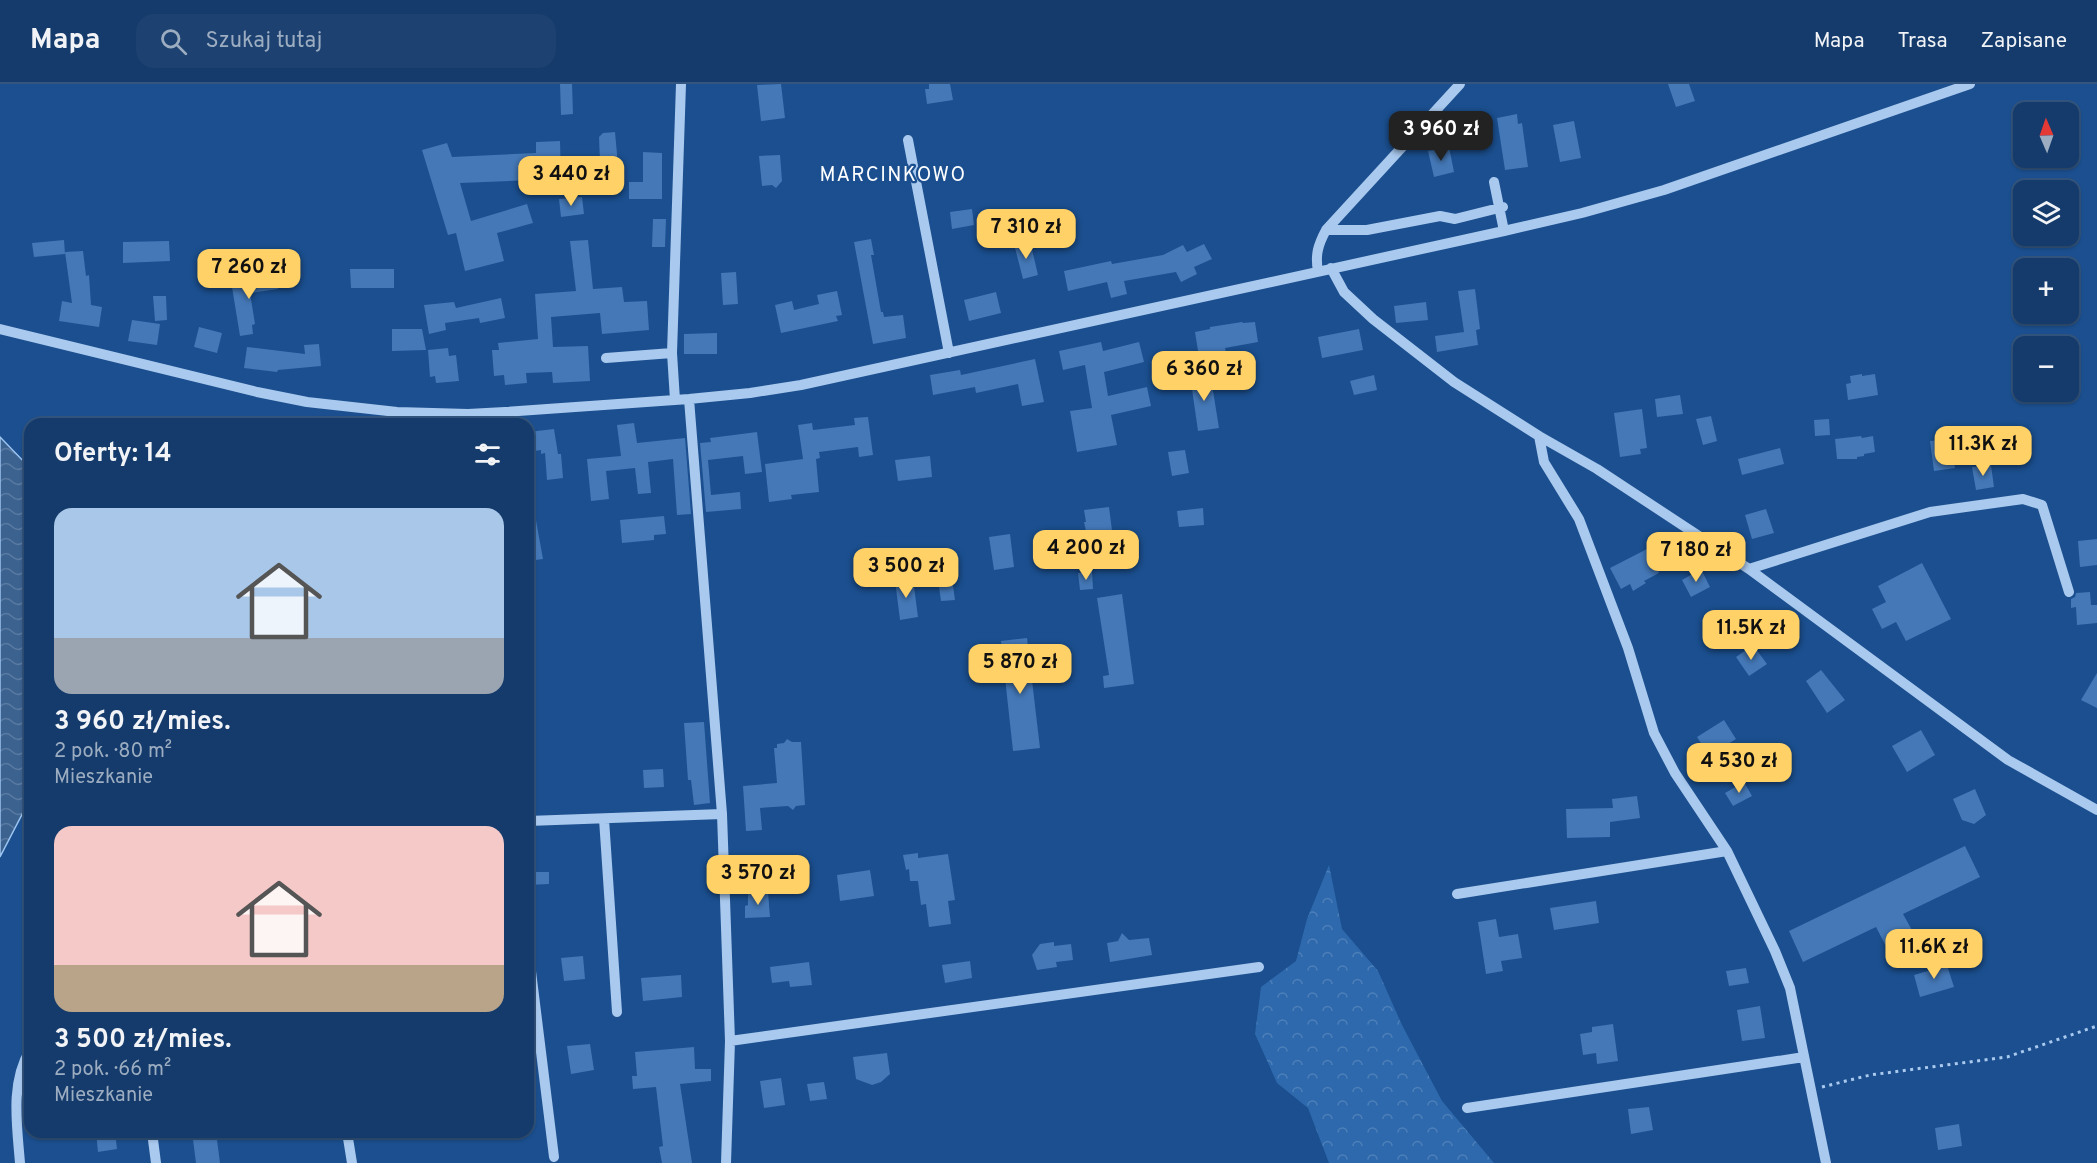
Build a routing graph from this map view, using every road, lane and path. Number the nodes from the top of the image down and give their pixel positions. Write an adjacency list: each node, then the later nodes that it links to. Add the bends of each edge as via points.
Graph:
1 (681, 84): 12 (street)
2 (1460, 84): 7 (street)
3 (1970, 84): 8 (street, via 1664,190)
4 (908, 140): 13 (street)
5 (1494, 183): 6 (street)
6 (1501, 208): 7 (street, via 1455,219 1440,216 1367,230); 8 (street)
7 (1326, 230): 10 (street, via 1318,246)
8 (1504, 231): 9 (street)
9 (1331, 268): 10 (street); 17 (street, via 1344,292 1373,319 1454,382)
10 (1318, 271): 13 (street)
11 (0, 329): 16 (street, via 256,392 334,406 468,414)
12 (672, 353): 14 (street); 16 (street)
13 (949, 354): 15 (street, via 801,385)
14 (606, 358)
15 (689, 399): 16 (street); 21 (street)
16 (675, 400)
17 (1539, 435): 18 (street); 24 (street, via 1544,462 1579,519 1628,648 1654,733 1675,773)
18 (1749, 569): 19 (street, via 1930,512 2023,499 2042,505); 20 (street, via 2008,759)
19 (2069, 592)
20 (2097, 810)
21 (722, 814): 22 (street); 30 (street)
22 (604, 819): 23 (street); 28 (street)
23 (534, 820)
24 (1727, 851): 25 (street); 31 (street, via 1790,988)
25 (1457, 894)
26 (1259, 967): 30 (street)
27 (534, 995): 37 (street)
28 (617, 1012)
29 (2097, 1026): 33 (path, via 2007,1057 1870,1075)
30 (730, 1041): 41 (street)
31 (1804, 1057): 33 (street); 34 (street)
32 (24, 1059): 38 (street, via 16,1091)
33 (1812, 1089): 42 (street)
34 (1467, 1108)
35 (153, 1138): 39 (street)
36 (348, 1138): 40 (street)
37 (554, 1156)
38 (20, 1163)
39 (156, 1163)
40 (352, 1163)
41 (726, 1163)
42 (1826, 1163)

